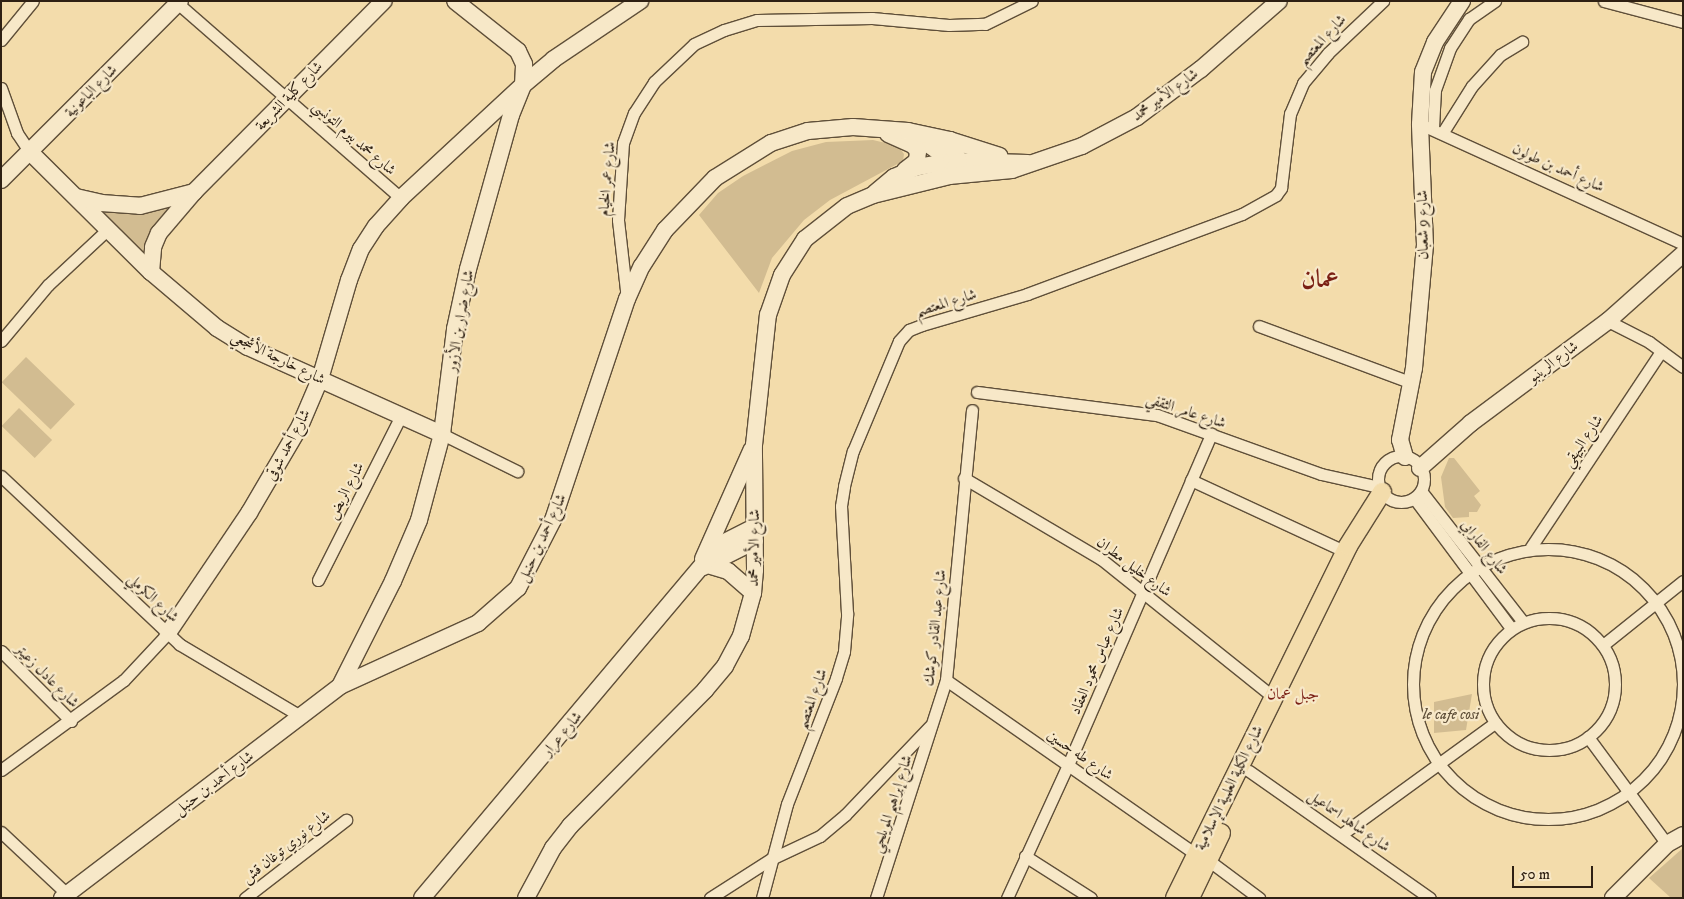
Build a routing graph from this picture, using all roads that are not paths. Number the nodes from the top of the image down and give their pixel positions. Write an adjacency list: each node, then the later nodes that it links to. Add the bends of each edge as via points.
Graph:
1 (33, 1): 13 (street)
2 (384, 1): 17 (street, شارع كلية الشريعة)
3 (454, 1): 15 (street, via 518,51 524,64)
4 (640, 1): 15 (street, via 554,59)
5 (1032, 1): 38 (street, شارع عمر الخيام, via 985,24 948,25 872,18 757,20 694,44 654,82 634,113 623,143 618,220)
6 (1278, 1): 26 (street, شارع الأمير محمد, via 1201,69 1137,117 1082,146)
7 (1383, 1): 98 (street, شارع المعتصم, via 1328,53 1303,83 1290,114 1281,188 1266,202 1027,294 922,325 909,330 899,341 853,451 844,486 841,506 847,613 844,651)
8 (1462, 1): 20 (street, شارع 9 شعبان, via 1427,59 1423,72)
9 (1495, 1): 20 (street, via 1469,19 1450,48 1435,90)
10 (1604, 1): 12 (street)
11 (177, 2): 17 (street, شارع محمد بيرم التونسي); 24 (street, شارع الباعونية)
12 (1683, 22)
13 (1, 40)
14 (1522, 42): 20 (street, via 1500,55)
15 (523, 85): 18 (street, شارع أحمد شوقي); 21 (street, شارع ضرار بن الأزور)
16 (1, 88): 24 (street, via 17,133)
17 (286, 99): 30 (street, شارع كلية الشريعة); 33 (street, شارع محمد بيرم التونسي)
18 (489, 116): 21 (street, via 503,118); 33 (street, شارع أحمد شوقي)
19 (870, 127): 22 (street, شارع أحمد بن حنبل); 28 (street, via 902,139 918,151 913,166); 38 (street, شارع أحمد بن حنبل, via 830,128 790,136 771,143 732,166 692,199 665,230 642,266)
20 (1432, 128): 35 (street, شارع أحمد بن طولون); 45 (street, شارع 9 شعبان)
21 (507, 129): 49 (street, شارع ضرار بن الأزور, via 466,277)
22 (908, 131): 23 (street, شارع أحمد بن حنبل); 27 (street, شارع أحمد بن حنبل)
23 (950, 140): 25 (street, شارع أحمد بن حنبل); 27 (street)
24 (30, 152): 29 (street, شارع الباعونية); 32 (street, شارع خارجة الأشجعي)
25 (1011, 160): 26 (street, شارع الأمير محمد); 27 (street, شارع الأمير محمد)
26 (1035, 164): 27 (street, شارع الأمير محمد, via 1004,172)
27 (957, 167): 28 (street, شارع الأمير محمد, via 918,167); 31 (street, شارع الأمير محمد)
28 (894, 178): 31 (street, شارع الأمير محمد)
29 (1, 180)
30 (194, 192): 32 (street, via 140,206 117,206); 37 (street, شارع كلية الشريعة, via 159,232 153,247)
31 (873, 195): 52 (street, شارع الأمير محمد, via 846,206 815,229 796,251 782,275 768,315)
32 (76, 196): 34 (street, شارع خارجة الأشجعي)
33 (401, 198): 44 (street, شارع أحمد شوقي, via 361,249 340,302)
34 (107, 230): 37 (street, شارع خارجة الأشجعي); 41 (street, via 48,286)
35 (1683, 244)
36 (1683, 254): 39 (street, شارع الرينبو)
37 (151, 272): 44 (street, شارع خارجة الأشجعي, via 186,304 229,336)
38 (627, 299): 79 (street, شارع أحمد بن حنبل, via 553,520 518,588 478,623)
39 (1608, 321): 42 (street); 53 (street, شارع الرينبو)
40 (1259, 326): 45 (street)
41 (1, 341)
42 (1661, 351): 43 (street); 63 (street, شارع البيهقي)
43 (1683, 367)
44 (320, 379): 48 (street, شارع خارجة الأشجعي); 75 (street, شارع أحمد شوقي, via 280,463)
45 (1412, 382): 51 (street, شارع 9 شعبان)
46 (977, 392): 50 (street, شارع عامر الثقفي, via 1151,413)
47 (972, 410): 58 (street, شارع عبد القادر كوشك)
48 (401, 416): 49 (street, شارع خارجة الأشجعي); 68 (street, شارع الربض)
49 (442, 434): 56 (street, شارع خارجة الأشجعي); 79 (street, شارع ضرار بن الأزور, via 419,520 393,581)
50 (1211, 434): 59 (street, شارع عباس محمود العقاد); 60 (street, شارع عامر الثقفي)
51 (1400, 440): 53 (street, via 1419,452); 54 (street, شارع 9 شعبان)
52 (754, 445): 62 (street, شارع الأمير محمد); 65 (street, via 714,532)
53 (1432, 455): 55 (street, شارع الرينبو)
54 (1405, 457): 55 (street); 60 (street, via 1391,459 1381,468)
55 (1420, 468): 61 (street, via 1423,481)
56 (517, 471)
57 (1, 476): 75 (street, شارع الكرملي)
58 (964, 478): 70 (street, شارع خليل مطران, via 1101,559); 78 (street, شارع عبد القادر كوشك)
59 (1191, 480): 64 (street); 70 (street, شارع عباس محمود العقاد)
60 (1384, 493): 61 (street, via 1401,502); 64 (main road, شارع الكلية العلمية الإسلامية); 89 (main road, شارع الكلية العلمية الإسلامية)
61 (1417, 495): 66 (street, شارع الفارابي); 67 (street, شارع الفارابي)
62 (755, 534): 65 (street, شارع عرار, via 723,543); 71 (street, شارع الأمير محمد)
63 (1531, 547): 66 (street, via 1504,555); 72 (street, via 1554,546 1590,555 1631,578)
64 (1346, 552): 80 (main road, شارع الكلية العلمية الإسلامية)
65 (704, 567): 71 (street, via 728,571); 101 (street, شارع عرار)
66 (1482, 569): 67 (street); 73 (street, شارع الفارابي)
67 (1471, 576): 74 (street, شارع الفارابي); 87 (street, via 1450,594 1430,623 1420,651 1415,683 1418,721)
68 (318, 580)
69 (1683, 581): 72 (street)
70 (1143, 591): 80 (street, شارع خليل مطران); 86 (street, شارع عباس محمود العقاد)
71 (753, 593): 102 (street, شارع الأمير محمد, via 741,636 725,666 666,731 570,826 553,848)
72 (1656, 601): 76 (street); 90 (street, via 1675,638 1682,681 1681,705 1666,749 1654,768)
73 (1523, 622): 74 (street); 76 (street, via 1556,618 1574,622 1590,631)
74 (1511, 628): 84 (street, via 1494,646 1485,666 1484,696)
75 (168, 633): 81 (street, شارع الكرملي, via 195,655); 83 (street, شارع أحمد شوقي, via 124,680)
76 (1603, 645): 85 (street, via 1611,660 1614,694 1609,710)
77 (1, 651): 83 (street, شارع عادل زعيتر)
78 (946, 680): 82 (street, شارع عبد القادر كوشك); 86 (street, شارع طه حسين)
79 (340, 686): 81 (street, شارع أحمد بن حنبل)
80 (1273, 697): 97 (main road, شارع الكلية العلمية الإسلامية)
81 (302, 717): 99 (street, شارع أحمد بن حنبل)
82 (936, 719): 98 (street, شارع عبد القادر كوشك, via 845,815 820,836); 105 (street, شارع إبراهيم المويلحي)
83 (71, 721): 88 (street, شارع أحمد شوقي)
84 (1495, 723): 85 (street, via 1512,738 1531,748 1561,749); 87 (street)
85 (1588, 737): 90 (street)
86 (1068, 765): 96 (street, شارع عباس محمود العقاد); 97 (street, شارع طه حسين)
87 (1438, 765): 90 (street, via 1455,784 1483,804 1525,816 1554,819 1584,814 1608,806); 93 (street)
88 (1, 770)
89 (1249, 771): 93 (street, شارع شاهد اسماعيل); 97 (main road, شارع الكلية العلمية الإسلامية)
90 (1630, 793): 95 (street)
91 (346, 820): 100 (street, شارع نوري توغان قش)
92 (1, 832): 99 (street)
93 (1342, 834): 111 (street, شارع شاهد اسماعيل)
94 (1683, 836): 95 (street)
95 (1667, 844): 112 (street)
96 (1026, 856): 106 (street, شارع عباس محمود العقاد); 107 (street)
97 (1202, 857): 108 (main road, شارع الكلية العلمية الإسلامية); 109 (main road, شارع الكلية العلمية الإسلامية); 110 (street, شارع طه حسين)
98 (770, 859): 103 (street, شارع عبد القادر كوشك); 104 (street, شارع المعتصم)
99 (64, 896)
100 (245, 898)
101 (422, 898)
102 (526, 898)
103 (710, 898)
104 (762, 898)
105 (876, 898)
106 (1007, 898)
107 (1091, 898)
108 (1175, 898)
109 (1190, 898)
110 (1259, 898)
111 (1430, 898)
112 (1613, 898)

